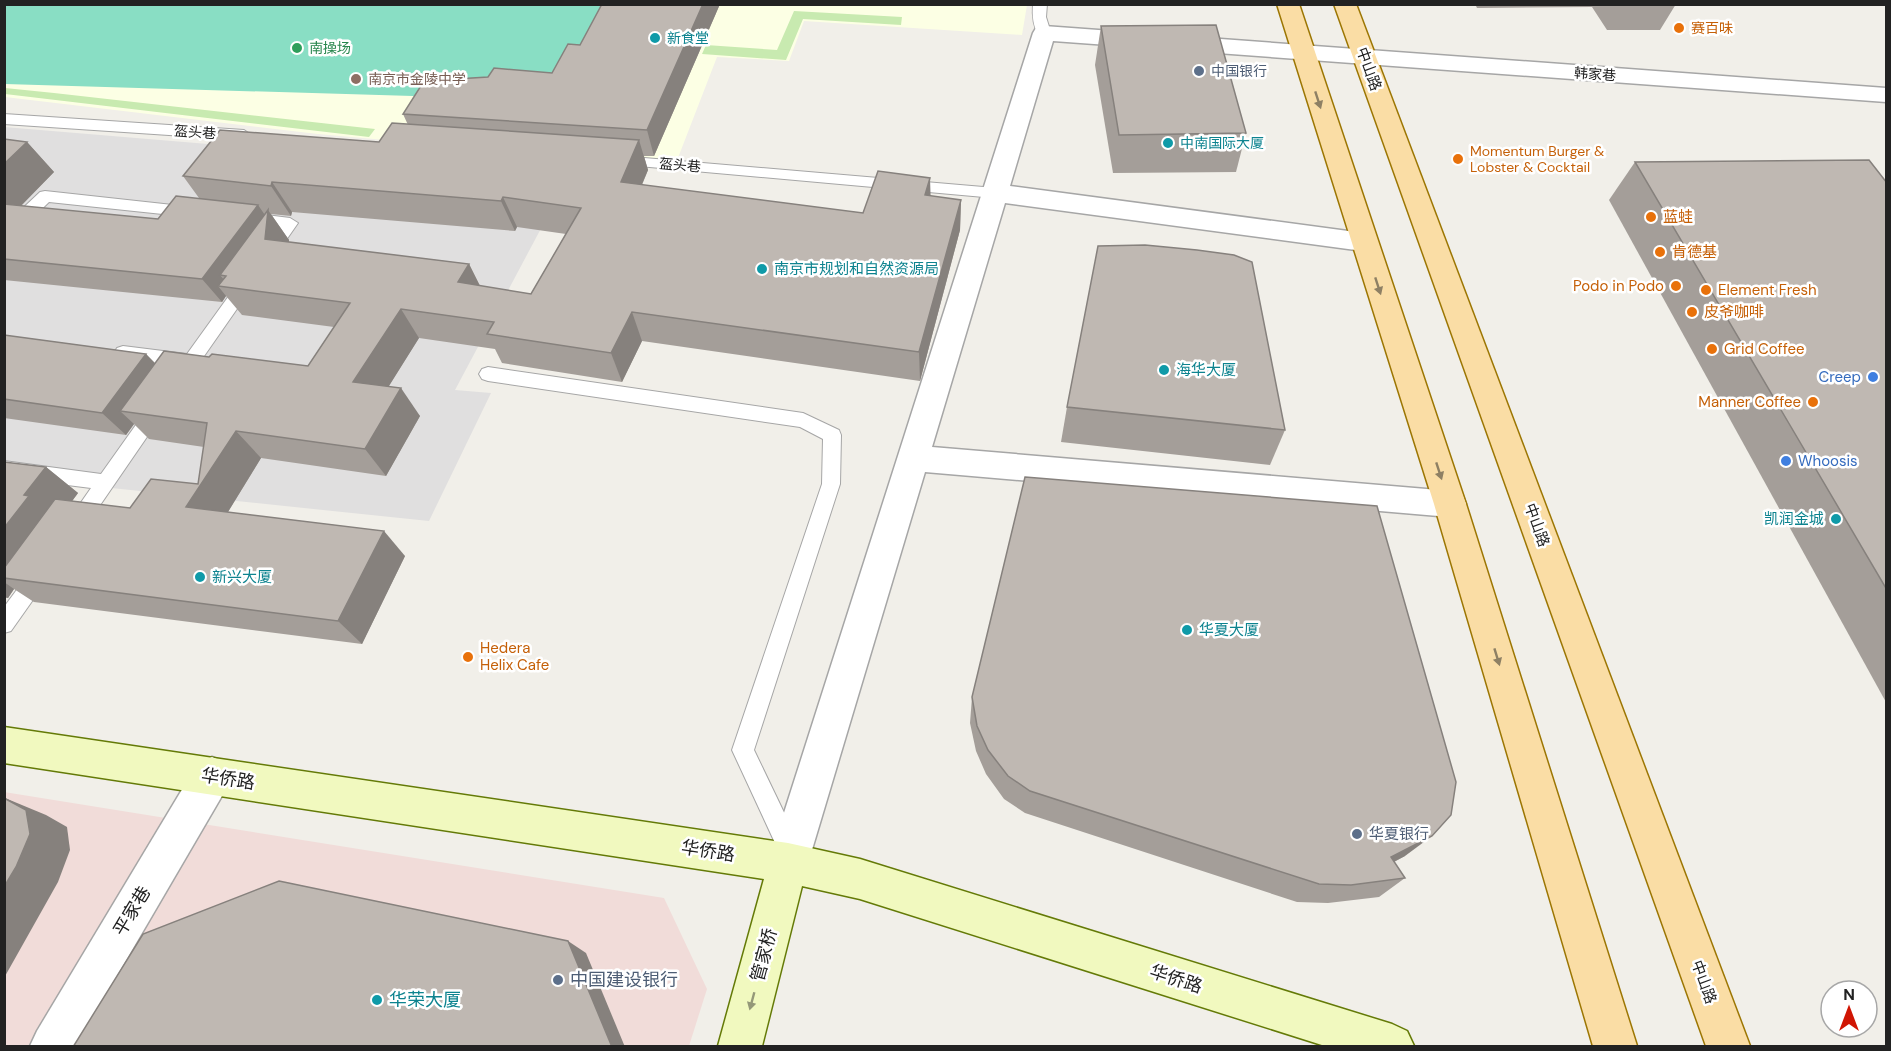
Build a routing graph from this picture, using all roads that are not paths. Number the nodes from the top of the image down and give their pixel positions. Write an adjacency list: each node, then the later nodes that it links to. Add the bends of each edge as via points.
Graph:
1 (1288, 4): 4 (main road)
2 (1345, 4): 5 (lane)
3 (1042, 19): 4 (street, 韩家巷); 10 (street)
4 (1304, 53): 5 (street, 韩家巷); 14 (main road, one-way to 14)
5 (1369, 69): 6 (street, 韩家巷); 32 (main road, 中山路)
6 (1887, 95)
7 (4, 118): 8 (lane, 盔头巷)
8 (255, 136)
9 (602, 160): 10 (lane, 盔头巷)
10 (995, 193): 14 (street); 18 (street)
11 (208, 214): 13 (lane, via 45,196)
12 (231, 216): 16 (lane, via 290,223)
13 (4, 236)
14 (1363, 242): 21 (main road, one-way to 21)
15 (110, 352): 16 (lane)
16 (191, 361): 20 (lane)
17 (488, 374): 27 (lane, via 803,420 832,435 831,484 743,750)
18 (913, 458): 21 (street); 27 (street)
19 (4, 469): 20 (lane)
20 (105, 482): 22 (lane)
21 (1450, 504): 31 (main road, one-way to 31)
22 (65, 539)
23 (52, 558): 24 (lane)
24 (4, 624)
25 (4, 745): 26 (main road, 华侨路)
26 (212, 776): 27 (main road, 华侨路); 28 (street, 平家巷)
27 (790, 858): 29 (main road, 管家桥, one-way to 29); 30 (main road, 华侨路)
28 (52, 1047)
29 (740, 1047)
30 (1392, 1047)
31 (1615, 1047)
32 (1726, 1047)

